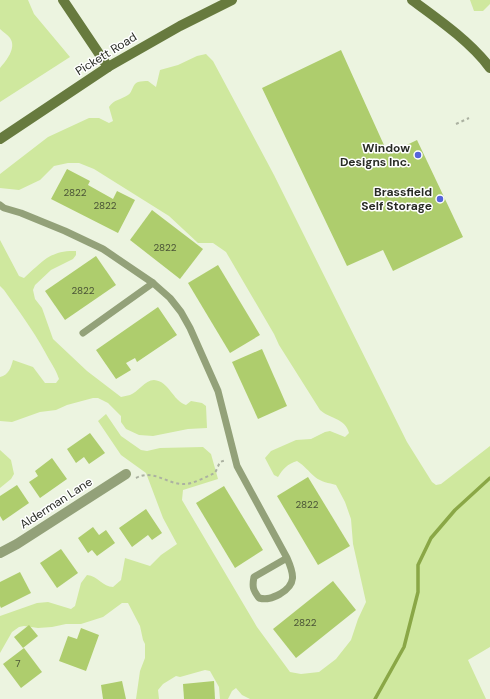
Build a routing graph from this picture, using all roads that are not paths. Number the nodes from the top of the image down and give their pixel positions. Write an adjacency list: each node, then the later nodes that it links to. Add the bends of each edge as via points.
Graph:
1 (63, 0): 4 (street)
2 (232, 0): 4 (street, Pickett Road)
3 (412, 0): 5 (street, via 457,35)
4 (108, 67): 6 (street, Pickett Road)
5 (490, 68)
6 (0, 139)
7 (0, 205): 8 (lane, via 103,249)
8 (153, 284): 9 (lane); 12 (lane, via 170,298 190,328 218,391 237,466)
9 (83, 333)
10 (130, 477): 11 (street, Alderman Lane)
11 (0, 553)
12 (287, 558): 12 (lane, via 292,569 292,583 287,590 267,600 259,598 253,591 254,578)

